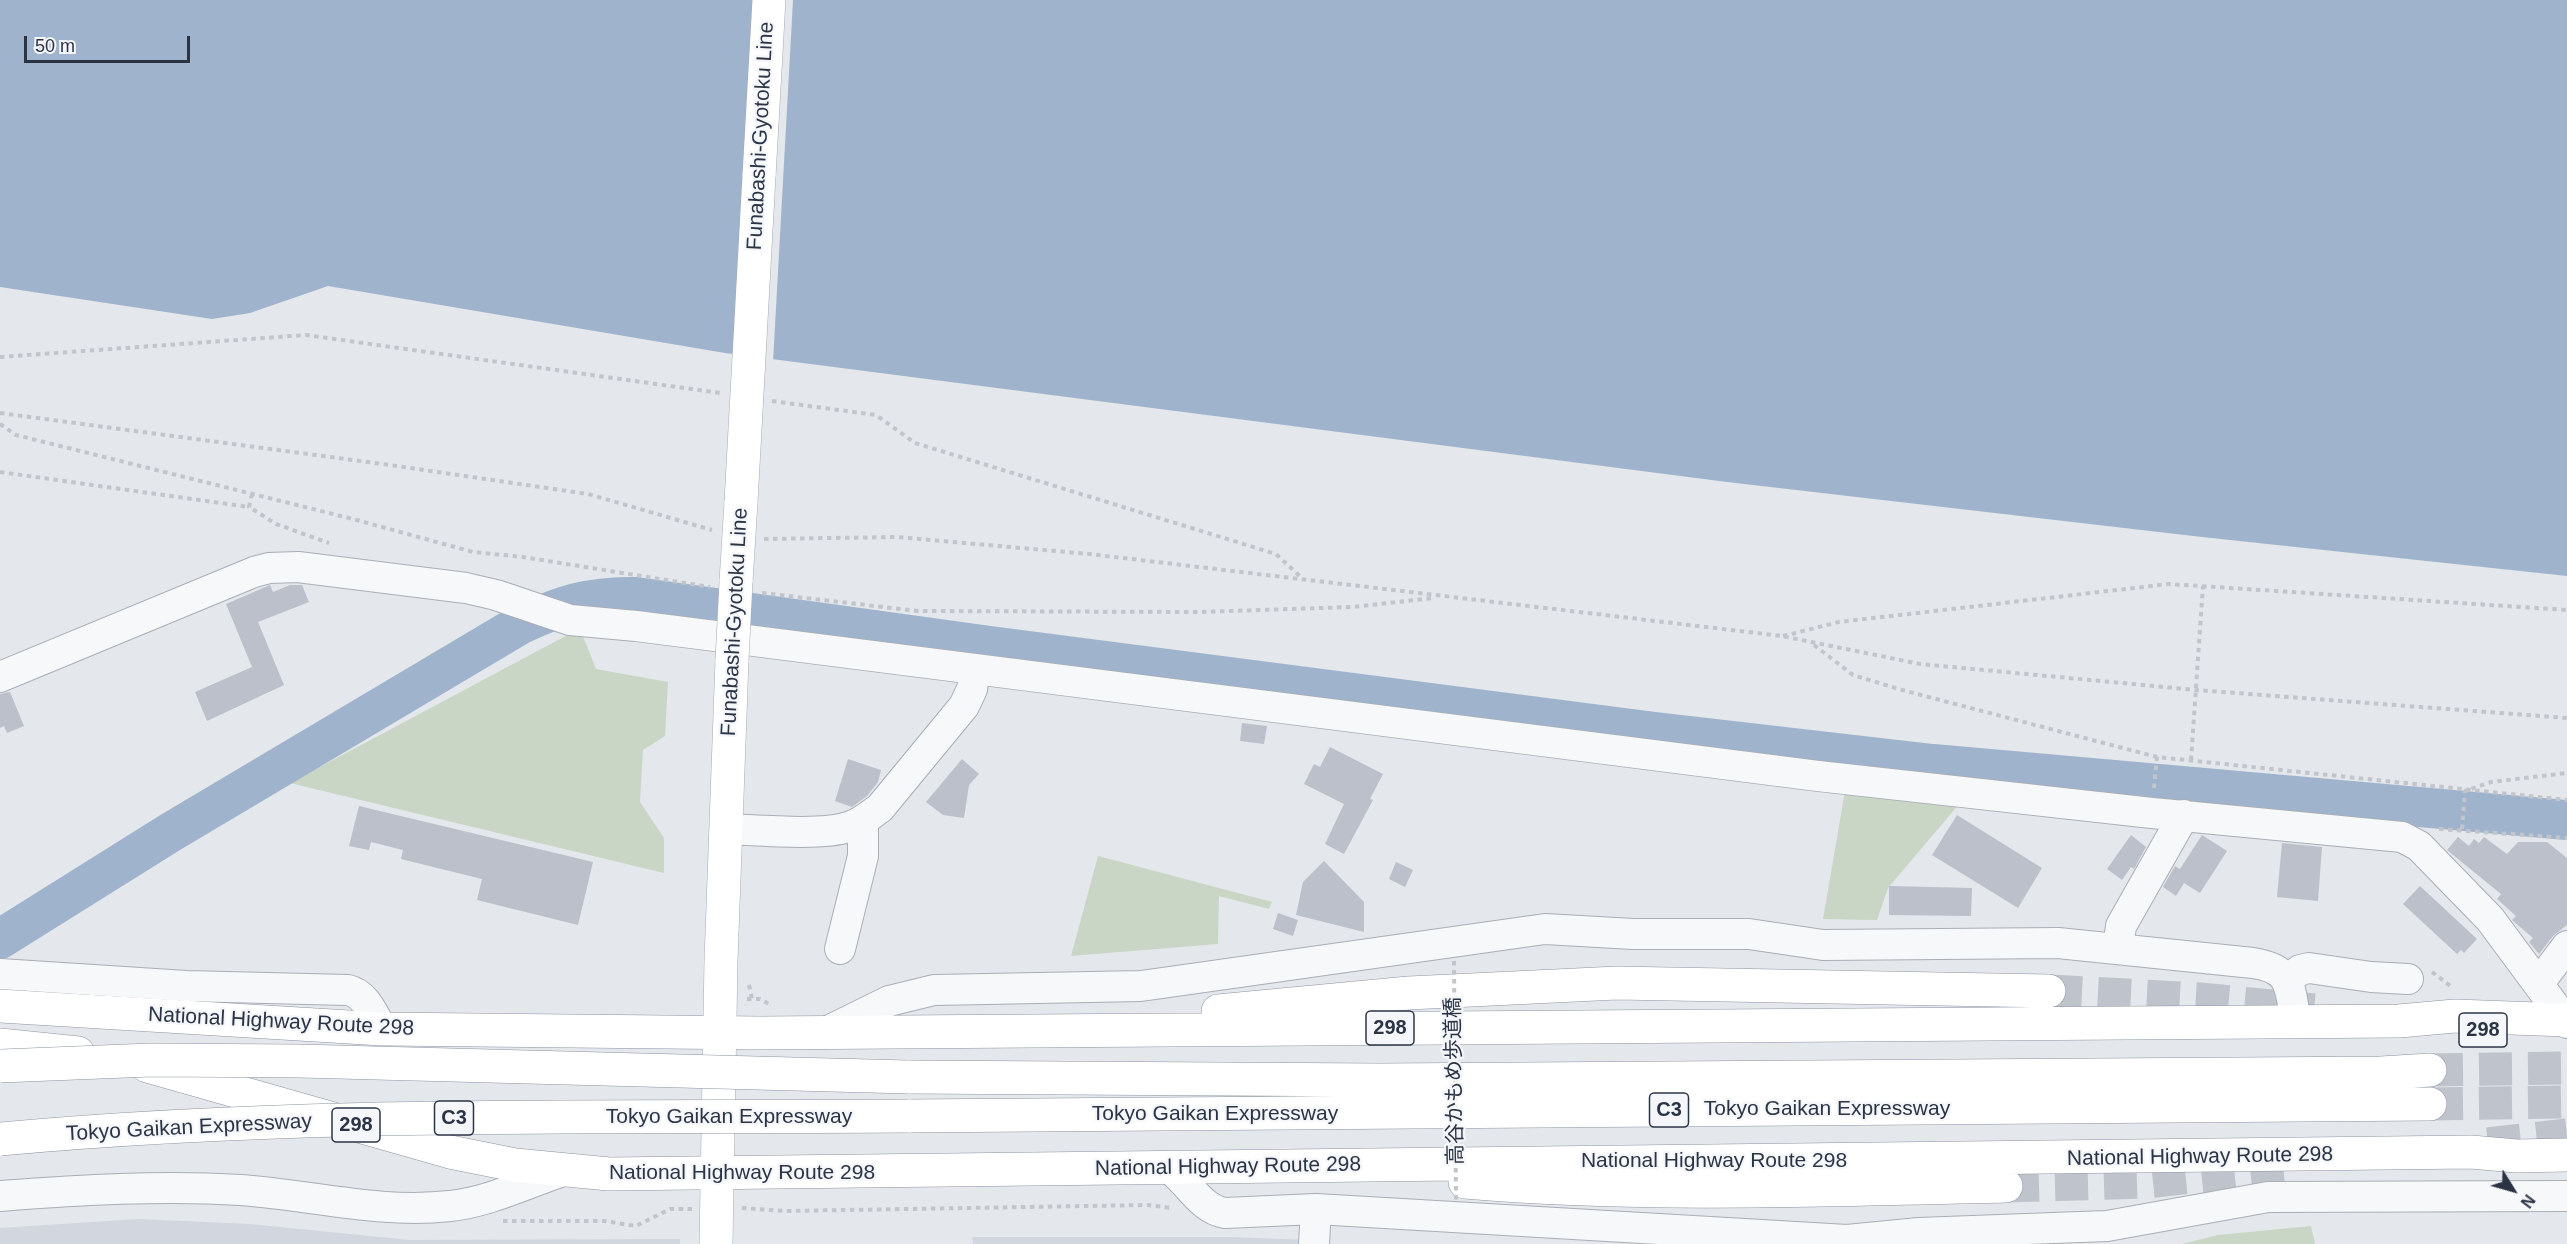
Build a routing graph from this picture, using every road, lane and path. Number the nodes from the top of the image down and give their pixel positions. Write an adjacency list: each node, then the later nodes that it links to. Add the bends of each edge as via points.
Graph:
1 (769, 0): 10 (main road, Funabashi-Gyotoku Line, bridge)
2 (0, 357): 3 (path, via 306,335)
3 (722, 394)
4 (769, 400): 12 (path, via 876,415 915,443 1276,554)
5 (0, 413): 10 (path, via 588,495)
6 (0, 424): 8 (path, via 16,435)
7 (0, 472): 9 (path)
8 (252, 494): 9 (path); 14 (path, via 473,552)
9 (249, 507): 11 (path, via 276,524)
10 (738, 536): 12 (path, via 897,537 1089,554); 14 (main road, Funabashi-Gyotoku Line)
11 (331, 544)
12 (1305, 581): 15 (path)
13 (2203, 586): 16 (path); 17 (path, via 2169,584 1839,622); 21 (path)
14 (735, 587): 15 (path, via 918,611 1199,612 1353,607); 32 (main road, Funabashi-Gyotoku Line, bridge)
15 (1440, 597): 17 (path)
16 (2567, 610)
17 (1782, 636): 18 (path)
18 (1813, 644): 21 (path, via 1920,664); 23 (path, via 1853,675)
19 (975, 670): 20 (street, via 570,620 466,588 284,567 254,572); 29 (street, via 1806,774); 30 (street, via 964,706 880,808)
20 (0, 677)
21 (2196, 690): 22 (path); 24 (path)
22 (2567, 718)
23 (2157, 757): 24 (path); 27 (path)
24 (2191, 760): 26 (path)
25 (2567, 772): 26 (path, via 2491,782)
26 (2465, 791): 28 (path); 31 (path)
27 (2153, 798)
28 (2567, 800)
29 (2184, 814): 34 (street); 37 (street, via 2121,926)
30 (863, 820): 32 (street, via 828,830); 36 (street, via 863,856)
31 (2462, 829): 33 (path); 34 (path, via 2428,829 2418,831)
32 (726, 830): 51 (main road, Funabashi-Gyotoku Line)
33 (2567, 838)
34 (2411, 839): 42 (street, via 2490,919)
35 (2567, 946): 42 (street)
36 (840, 949)
37 (2118, 949): 41 (street, via 2269,966); 52 (street, via 2058,943 1823,945 1749,934 1532,930 1141,986 933,990 889,1000)
38 (1454, 961): 67 (path, 高谷かもめ歩道橋, bridge)
39 (0, 975): 49 (street, via 348,990 364,999)
40 (2408, 979): 41 (street, via 2308,968)
41 (2288, 980): 47 (street)
42 (2539, 983): 48 (street)
43 (2049, 991): 50 (main road, via 1606,983 1312,1001)
44 (744, 999): 45 (path)
45 (760, 999)
46 (0, 1006): 49 (main road, National Highway Route 298 / 298)
47 (2296, 1021): 48 (main road, National Highway Route 298 / 298, via 2399,1021 2455,1016); 50 (main road, National Highway Route 298 / 298)
48 (2566, 1024)
49 (382, 1029): 51 (main road, National Highway Route 298 / 298)
50 (1074, 1031): 52 (main road, National Highway Route 298 / 298)
51 (719, 1032): 52 (main road, National Highway Route 298 / 298); 62 (main road, Funabashi-Gyotoku Line)
52 (824, 1033)
53 (0, 1045): 61 (main road, National Highway Route 298 / 298, via 149,1066 450,1152 515,1166)
54 (0, 1066): 55 (main road, Tokyo Gaikan Expressway / C3, bridge, via 151,1060 288,1061 908,1077 1392,1080)
55 (2430, 1070)
56 (2430, 1104): 57 (main road, Tokyo Gaikan Expressway / C3, bridge, via 419,1118 170,1127)
57 (0, 1139)
58 (2560, 1150): 59 (main road, National Highway Route 298 / 298, via 2204,1157); 65 (street, via 2531,1163 2522,1175)
59 (1294, 1164): 60 (main road, National Highway Route 298 / 298); 63 (main road, via 1384,1175 1602,1191 1703,1193)
60 (1170, 1169): 62 (main road, National Highway Route 298 / 298); 71 (street, via 1214,1211)
61 (567, 1170): 62 (main road, National Highway Route 298 / 298); 64 (street, via 480,1201 431,1208 387,1208 244,1190 195,1188 142,1187)
62 (716, 1174): 75 (main road, Funabashi-Gyotoku Line)
63 (2006, 1186)
64 (0, 1196)
65 (2519, 1196): 66 (street); 73 (street, via 2268,1197 2107,1226)
66 (2567, 1196)
67 (1456, 1201)
68 (743, 1208): 69 (path)
69 (758, 1208)
70 (692, 1209): 72 (path, via 670,1209)
71 (1316, 1209): 74 (street); 76 (street)
72 (636, 1226)
73 (1943, 1238): 74 (street)
74 (1871, 1241)
75 (716, 1244)
76 (1314, 1244)

